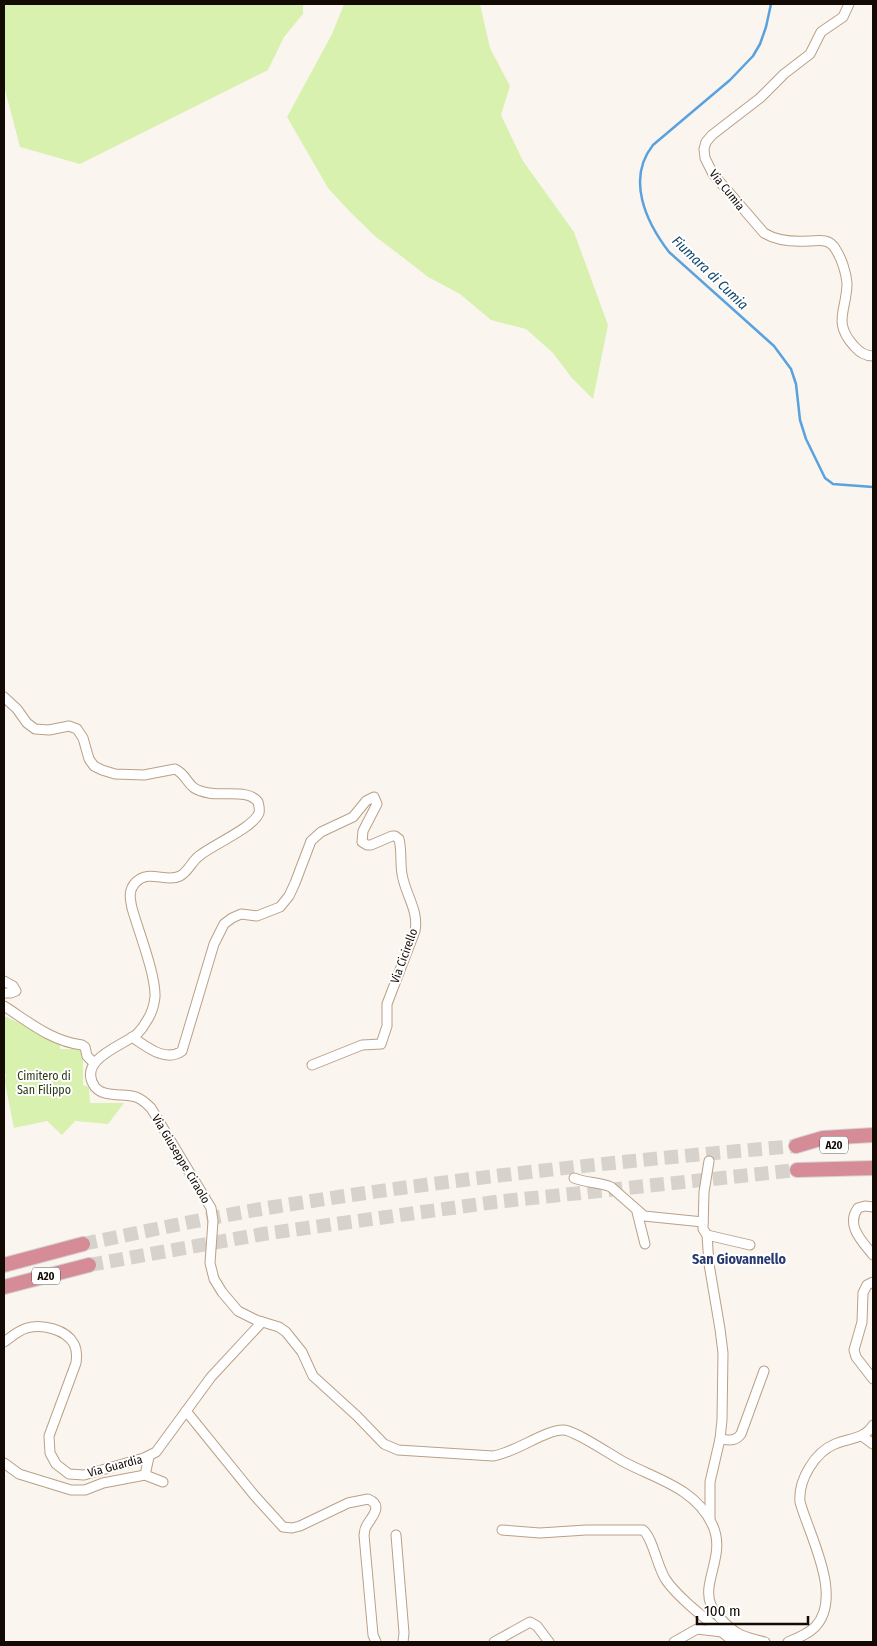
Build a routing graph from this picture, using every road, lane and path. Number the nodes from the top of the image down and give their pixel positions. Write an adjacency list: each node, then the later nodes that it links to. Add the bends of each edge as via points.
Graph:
1 (849, 4): 2 (street, Via Cumia, via 843,17 821,32 810,54 712,135 704,153 713,174 764,233 793,241 824,241 834,246 846,278 843,330 860,352)
2 (873, 356)
3 (4, 697): 7 (street, via 35,729 69,726 77,729 89,759 102,770 144,775 175,769 198,791 250,796 258,802 260,810 256,817 202,853 181,876 147,876 133,886 130,896 132,908 155,996 148,1020)
4 (4, 981): 5 (street, via 16,990)
5 (4, 993)
6 (4, 1006): 8 (street, via 42,1032 85,1046 87,1056)
7 (132, 1037): 8 (street); 9 (street, Via Cicirello, via 164,1055 174,1056 182,1051 214,944 224,924 241,914 257,916 280,906 295,883 311,841 321,832 353,817 366,801 374,797 377,804 363,831 362,842 371,845 392,836 399,840 402,876 416,917 414,935 387,1004 387,1026 381,1044 362,1044)
8 (94, 1063): 30 (street, Via Giuseppe Ciraolo, via 92,1077 98,1090 139,1099 156,1116 211,1208 213,1221 209,1258 217,1285 238,1311)
9 (312, 1065)
10 (873, 1135): 11 (highway, A20, via 823,1138 796,1146)
11 (873, 1143)
12 (709, 1161): 18 (street)
13 (873, 1168): 14 (highway, A20)
14 (797, 1170)
15 (574, 1178): 17 (street, via 611,1187)
16 (873, 1207): 22 (street, via 858,1208 854,1219 858,1235)
17 (638, 1212): 18 (street, via 650,1218); 20 (street)
18 (703, 1222): 19 (street)
19 (707, 1235): 21 (street); 37 (street, via 723,1353)
20 (645, 1244)
21 (750, 1245)
22 (873, 1254)
23 (4, 1258): 24 (highway, A20, via 45,1248 83,1244)
24 (4, 1265)
25 (89, 1265): 26 (highway, A20)
26 (66, 1271): 28 (highway, A20); 29 (highway)
27 (873, 1282): 33 (street, via 863,1293 862,1322 854,1350)
28 (4, 1287)
29 (4, 1294)
30 (262, 1322): 34 (street, Via Guardia, via 211,1377); 43 (street, via 283,1329 302,1352 313,1376 389,1447 493,1456 556,1431 568,1431 680,1488)
31 (4, 1342): 39 (street, Via Guardia, via 24,1329 39,1326 61,1332 75,1345 76,1363 49,1436 50,1453 59,1468 74,1475 84,1475)
32 (764, 1371): 37 (street, via 741,1434 733,1440)
33 (873, 1379)
34 (186, 1411): 39 (street, Via Guardia, via 160,1448); 49 (street, via 254,1495 287,1529 357,1500 368,1499 374,1503 374,1515 364,1535)
35 (873, 1425): 36 (street)
36 (862, 1436): 38 (street); 47 (street, via 826,1448 800,1486 800,1502 827,1590 819,1622)
37 (720, 1439): 43 (street, via 710,1482)
38 (873, 1444)
39 (149, 1457): 41 (street)
40 (4, 1463): 41 (street, via 18,1474 76,1490)
41 (145, 1475): 42 (street)
42 (163, 1482)
43 (710, 1519): 48 (street, via 718,1548 710,1601)
44 (502, 1530): 46 (street, via 540,1533 643,1530 650,1538 667,1581)
45 (396, 1535): 50 (street)
46 (722, 1632): 48 (street, via 732,1640); 53 (street, via 697,1629)
47 (801, 1639): 55 (street)
48 (740, 1640): 54 (street)
49 (376, 1642)
50 (403, 1642)
51 (494, 1642): 52 (street, via 530,1622 538,1626)
52 (549, 1642)
53 (674, 1642)
54 (766, 1642)
55 (788, 1642)

